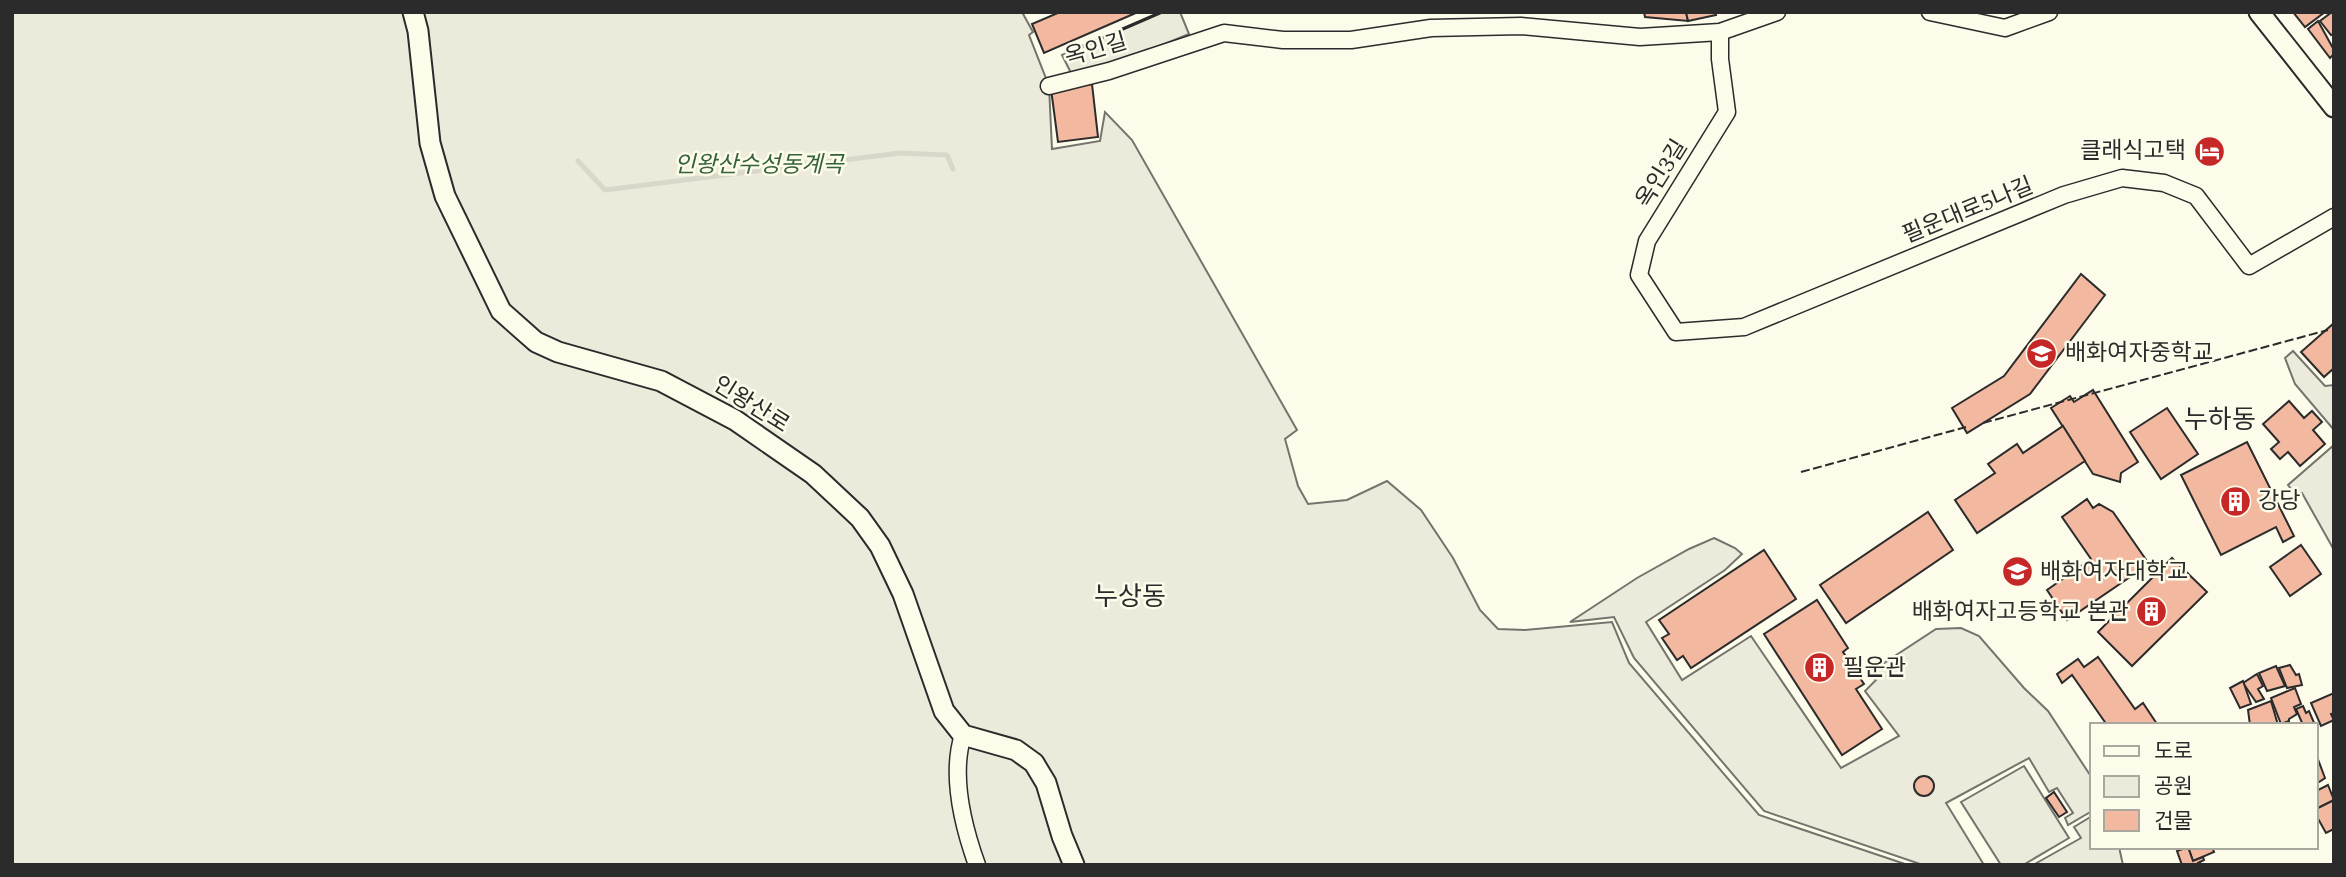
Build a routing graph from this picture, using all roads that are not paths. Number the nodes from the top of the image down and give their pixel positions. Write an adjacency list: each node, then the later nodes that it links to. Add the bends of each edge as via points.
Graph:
1 (413, 12): 12 (street, 인왕산로, via 430,143 445,196 501,311 536,342 661,381 735,420 813,474 860,517 903,594 944,711)
2 (1777, 12): 7 (street, 옥인길)
3 (1930, 12): 4 (street, via 2005,28)
4 (2049, 12)
5 (2259, 12): 9 (street)
6 (1453, 20): 7 (street, 옥인길, via 1640,37); 8 (street, 옥인길, via 1432,28 1351,40 1283,40 1224,33)
7 (1720, 32): 11 (street, 옥인3길, via 1727,113 1647,241 1639,275)
8 (1049, 86)
9 (2334, 107)
10 (2334, 217): 11 (street, 필운대로5나길, via 2249,266 2196,196 2164,183 2122,178 2064,195 1744,327)
11 (1676, 332)
12 (963, 735): 13 (street, via 958,774 965,832); 14 (street, via 1016,750 1034,763 1046,783)
13 (977, 865)
14 (1074, 865)

